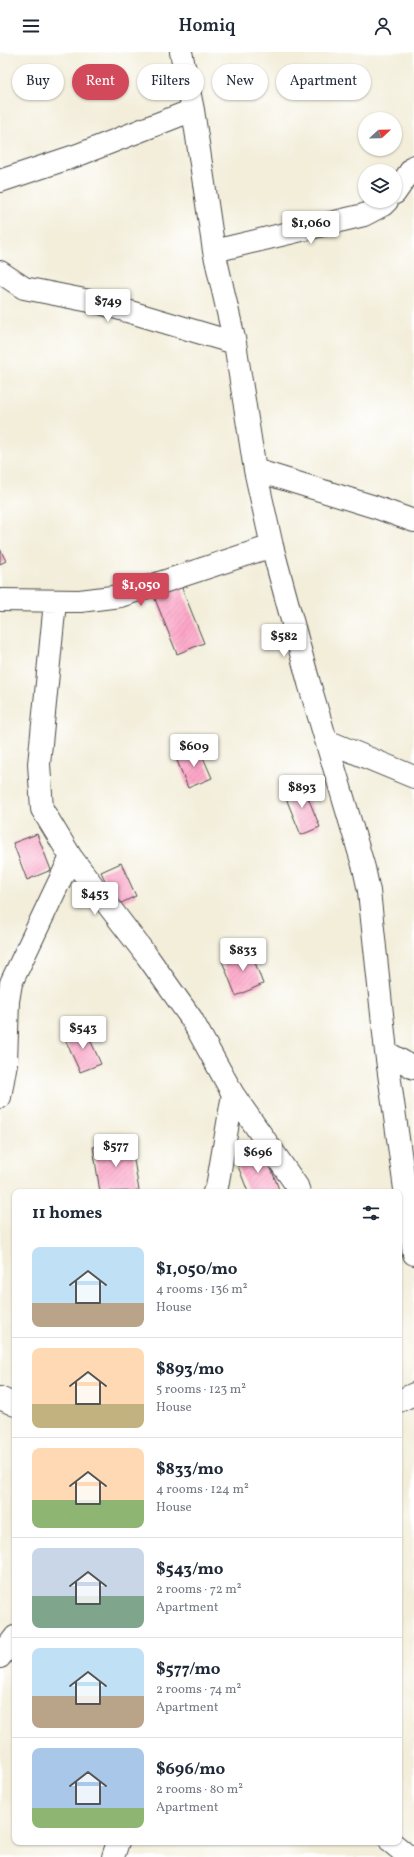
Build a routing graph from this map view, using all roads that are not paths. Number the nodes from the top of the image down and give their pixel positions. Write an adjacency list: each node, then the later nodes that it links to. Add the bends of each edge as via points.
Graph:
1 (181, 52): 2 (street)
2 (193, 110): 4 (street, via 78,155); 7 (street)
3 (414, 166): 5 (street)
4 (0, 181)
5 (402, 183)
6 (377, 208): 7 (street, via 364,215)
7 (214, 251): 9 (street)
8 (0, 272): 9 (street, via 24,288 100,303)
9 (235, 344): 10 (street)
10 (254, 470): 11 (street); 12 (street)
11 (414, 521)
12 (272, 546): 14 (street, via 120,596); 15 (street)
13 (0, 600): 14 (street)
14 (55, 602): 17 (street, via 38,764 42,809)
15 (327, 741): 16 (street); 18 (street, via 369,891)
16 (414, 777)
17 (71, 857): 20 (street, via 191,1018); 21 (street, via 11,983 6,1063)
18 (386, 1052): 19 (street); 24 (street)
19 (414, 1068)
20 (233, 1094): 22 (street); 23 (street)
21 (0, 1097)
22 (216, 1189)
23 (298, 1189)
24 (414, 1254)
25 (0, 1398): 26 (street)
26 (12, 1404)
27 (12, 1641): 28 (street)
28 (0, 1658)
29 (117, 1845): 31 (street)
30 (395, 1845): 32 (street)
31 (113, 1857)
32 (409, 1857)

